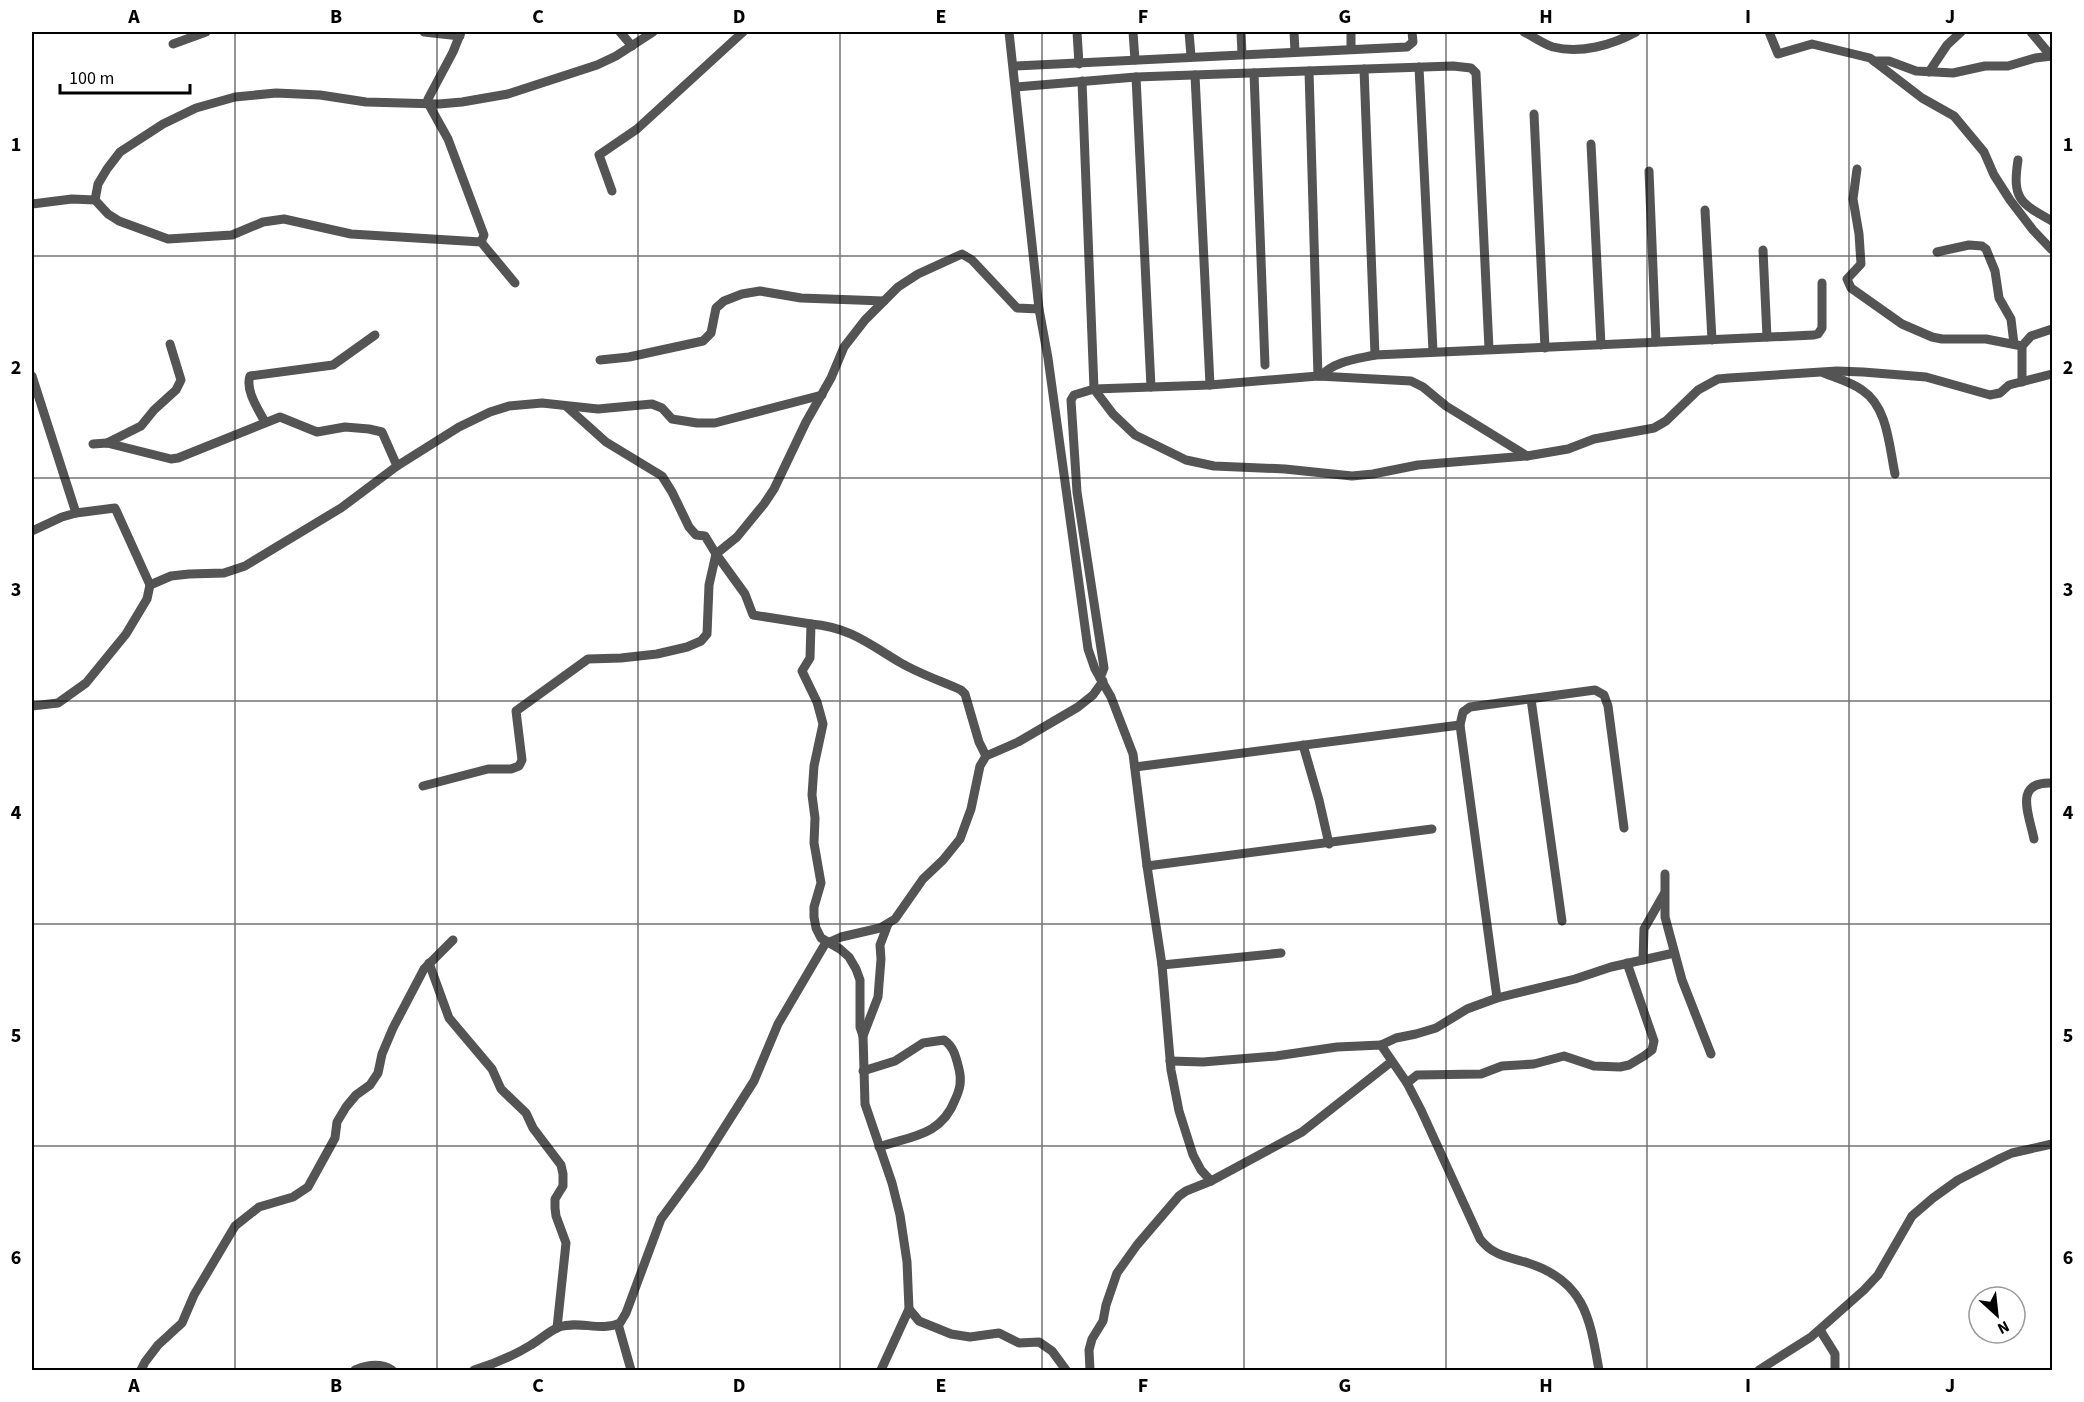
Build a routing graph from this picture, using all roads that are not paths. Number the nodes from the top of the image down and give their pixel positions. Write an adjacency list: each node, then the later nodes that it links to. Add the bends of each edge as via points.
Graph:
1 (206, 32): 20 (street)
2 (424, 32): 19 (street)
3 (620, 32): 21 (street)
4 (653, 32): 21 (street)
5 (743, 32): 46 (street, via 637,129 599,155)
6 (1009, 32): 30 (street)
7 (1077, 32): 29 (street)
8 (1133, 32): 27 (street)
9 (1189, 32): 25 (street)
10 (1241, 32): 24 (street)
11 (1294, 32): 23 (street)
12 (1351, 32): 22 (street)
13 (1412, 32): 22 (street, via 1410,47)
14 (1636, 32): 18 (street, via 1596,47 1567,49 1543,43)
15 (1769, 32): 28 (street, via 1778,54 1812,44)
16 (1961, 32): 34 (street)
17 (2031, 32): 26 (street)
18 (1528, 33)
19 (460, 34): 40 (street)
20 (173, 44)
21 (632, 46): 40 (street, via 597,65 508,94)
22 (1351, 49): 23 (street)
23 (1295, 52): 24 (street)
24 (1242, 54): 25 (street)
25 (1191, 56): 27 (street)
26 (2052, 56): 34 (street, via 2008,66)
27 (1135, 60): 29 (street)
28 (1874, 61): 34 (street); 47 (street, via 1922,98 1954,116 1983,152)
29 (1079, 64): 30 (street)
30 (1014, 66): 39 (street)
31 (1419, 67): 32 (street); 70 (street, via 1453,66 1471,68 1476,73); 71 (street)
32 (1364, 69): 33 (street); 72 (street)
33 (1309, 71): 35 (street); 78 (street)
34 (1929, 72)
35 (1254, 73): 36 (street); 74 (street)
36 (1195, 75): 37 (street); 80 (street)
37 (1136, 77): 38 (street); 81 (street)
38 (1082, 81): 39 (street); 82 (street)
39 (1016, 87): 60 (street)
40 (428, 103): 49 (street, via 366,102 276,93 235,97 196,108 120,152 98,184); 53 (street, via 456,159 484,235)
41 (1534, 114): 69 (street)
42 (1591, 144): 67 (street)
43 (2018, 160): 48 (street, via 2014,182)
44 (1857, 169): 68 (street, via 1853,199 1861,264 1847,279 1851,288 1902,324 1932,337 1986,339)
45 (1649, 171): 65 (street)
46 (612, 191)
47 (2004, 191): 48 (street); 55 (street)
48 (2020, 196): 52 (street, via 2030,209)
49 (95, 200): 50 (street); 53 (street, via 119,221 168,239 232,235 263,222 284,219 351,234)
50 (32, 204)
51 (1705, 210): 64 (street)
52 (2052, 221)
53 (481, 242): 57 (street)
54 (1763, 250): 63 (street)
55 (2052, 250)
56 (1937, 252): 68 (street, via 1977,244 1986,249 1995,271 1999,298 2011,319)
57 (515, 283)
58 (1822, 283): 63 (street, via 1821,330 1814,335)
59 (884, 301): 60 (street, via 918,274 962,254 1017,308); 73 (street, via 801,298 760,291 742,294 716,308 711,333 703,341); 83 (street, via 844,347)
60 (1039, 309): 96 (street, via 1088,649)
61 (2052, 329): 68 (street)
62 (375, 335): 85 (street, via 333,365 250,376 250,391)
63 (1767, 337): 64 (street)
64 (1712, 340): 65 (street)
65 (1656, 342): 67 (street)
66 (170, 344): 86 (street, via 181,380 176,390 141,426)
67 (1601, 345): 69 (street)
68 (2018, 345): 79 (street)
69 (1545, 348): 70 (street)
70 (1489, 350): 71 (street)
71 (1433, 351): 72 (street)
72 (1375, 355): 78 (street, via 1335,365)
73 (600, 360)
74 (1265, 365)
75 (1822, 372): 79 (street, via 1926,376 1990,395); 88 (street, via 1718,379 1698,390 1654,429); 90 (street, via 1861,388 1875,402 1884,421)
76 (2052, 374): 79 (street)
77 (32, 376): 91 (street)
78 (1320, 376): 80 (street); 88 (street, via 1411,381)
79 (2022, 382)
80 (1210, 385): 81 (street)
81 (1152, 387): 82 (street)
82 (1094, 389): 88 (street, via 1135,435 1185,460 1214,466 1363,475 1418,465); 96 (street, via 1074,395 1071,400 1077,492 1104,665)
83 (822, 395): 84 (street, via 715,423 672,419 652,404 598,409); 93 (street, via 774,489 737,537)
84 (566, 406): 89 (street, via 524,404 490,412); 93 (street, via 606,442 662,476 689,527 696,535 705,536)
85 (265, 422): 86 (street, via 194,454 171,459); 89 (street, via 280,417 317,432 345,428 378,431 385,435)
86 (107, 442): 87 (street)
87 (93, 444)
88 (1527, 456)
89 (397, 466): 94 (street, via 341,508 245,566 224,573 171,576)
90 (1895, 474)
91 (76, 513): 92 (street); 94 (street, via 115,508)
92 (32, 531)
93 (717, 554): 95 (street, via 745,594 753,615); 104 (street, via 709,585 707,634 700,641 644,656 588,659 516,711 522,760 519,766 488,769)
94 (150, 585): 98 (street, via 147,599 126,634 86,682 58,704)
95 (811, 624): 101 (street, via 845,631 928,677 961,690); 115 (street, via 810,658 802,671 823,724 812,795 821,883 814,917 819,936)
96 (1101, 680): 101 (street, via 1093,695 1078,707); 102 (street, via 1126,735)
97 (1531, 699): 99 (street, via 1470,707 1463,712); 105 (street, via 1595,690 1604,695); 112 (street)
98 (32, 706)
99 (1460, 725): 100 (street); 122 (street)
100 (1303, 745): 102 (street); 108 (street)
101 (986, 756): 113 (street, via 960,839)
102 (1135, 766): 109 (street)
103 (2052, 783): 107 (street, via 2036,783 2027,792)
104 (423, 786)
105 (1624, 828)
106 (1432, 829): 108 (street)
107 (2034, 839)
108 (1329, 844): 109 (street)
109 (1147, 866): 121 (street)
110 (1665, 874): 111 (street)
111 (1664, 894): 117 (street); 118 (street, via 1644,929)
112 (1562, 921)
113 (888, 924): 115 (street); 123 (street, via 880,945 878,997)
114 (453, 940): 119 (street)
115 (828, 942): 123 (street, via 849,957 856,969); 134 (street, via 778,1024 754,1081 661,1219 626,1313)
116 (1281, 953): 121 (street)
117 (1674, 953): 118 (street); 125 (street)
118 (1643, 960): 120 (street)
119 (429, 963): 135 (street, via 449,1018 492,1069 501,1089 526,1113 561,1165 563,1186 555,1199 555,1208 566,1243); 137 (street, via 393,1028 378,1073 346,1107 335,1138 308,1187 293,1197 259,1207 235,1226 182,1323 158,1345)
120 (1627, 963): 122 (street); 129 (street, via 1654,1041 1652,1050 1636,1061 1620,1067 1594,1066 1564,1056 1534,1064 1502,1066 1481,1074 1417,1075)
121 (1162, 965): 126 (street)
122 (1497, 998): 124 (street, via 1467,1009 1436,1028)
123 (863, 1036): 128 (street)
124 (1381, 1045): 126 (street, via 1203,1062); 127 (street)
125 (1711, 1054)
126 (1170, 1061): 132 (street, via 1179,1111 1194,1155)
127 (1391, 1062): 129 (street); 132 (street, via 1302,1132)
128 (863, 1071): 131 (street, via 865,1104); 131 (street, via 895,1061 923,1043 944,1040 951,1045 961,1078 945,1119 928,1131)
129 (1407, 1083): 145 (street, via 1480,1239 1497,1254 1545,1269 1566,1284 1587,1314)
130 (2052, 1144): 136 (street, via 2001,1158 1933,1198 1912,1216 1878,1275)
131 (879, 1147): 133 (street, via 900,1215)
132 (1210, 1181): 144 (street, via 1179,1196 1117,1273 1103,1321 1092,1339)
133 (909, 1310): 142 (street); 143 (street, via 919,1321 951,1334 970,1337 999,1333 1019,1343 1039,1342 1052,1351)
134 (618, 1324): 135 (street); 141 (street)
135 (557, 1328): 140 (street, via 529,1346)
136 (1820, 1330): 146 (street); 147 (street, via 1835,1354)
137 (141, 1371)
138 (355, 1371): 139 (street, via 373,1365)
139 (392, 1371)
140 (474, 1371)
141 (631, 1371)
142 (881, 1371)
143 (1066, 1371)
144 (1090, 1371)
145 (1599, 1371)
146 (1760, 1371)
147 (1835, 1371)

